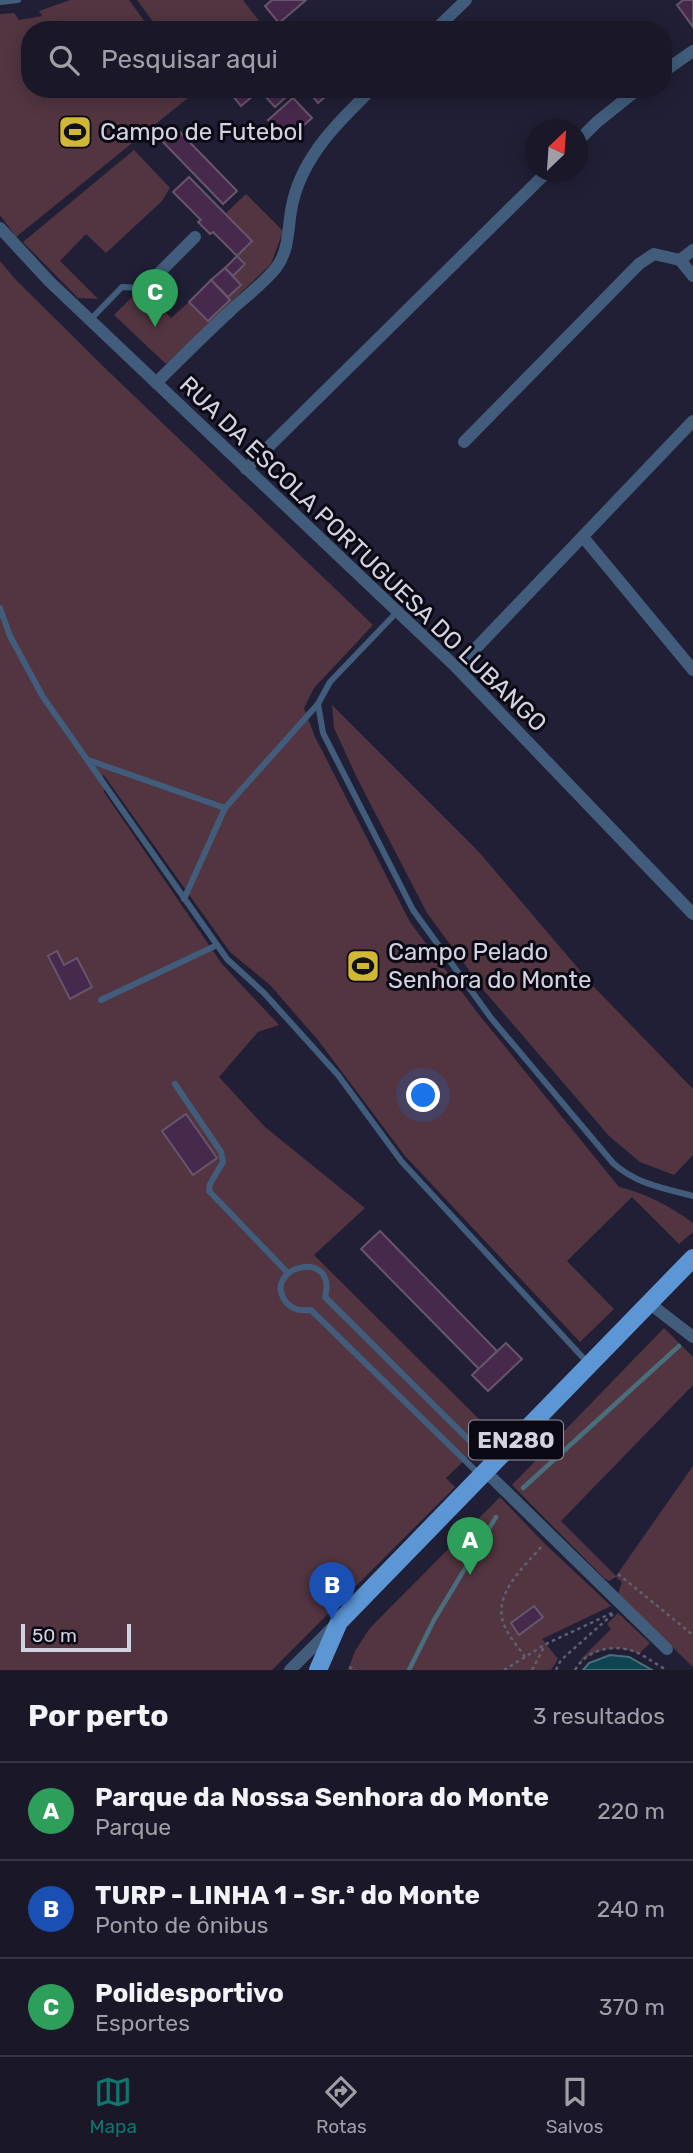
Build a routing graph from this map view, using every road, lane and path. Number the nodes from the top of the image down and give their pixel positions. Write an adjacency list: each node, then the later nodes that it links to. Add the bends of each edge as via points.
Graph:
1 (18, 0): 3 (lane)
2 (466, 0): 4 (street)
3 (0, 2)
4 (444, 21)
5 (693, 51): 6 (street)
6 (672, 66)
7 (363, 98): 18 (street, via 313,155 293,201 284,254 275,268)
8 (627, 98): 9 (street)
9 (588, 131)
10 (537, 182): 21 (street)
11 (0, 228): 17 (street, RUA DA ESCOLA PORTUGUESA DO LUBANGO)
12 (195, 237): 16 (street)
13 (693, 250): 14 (street)
14 (680, 260): 15 (street); 20 (street, via 654,254 639,264)
15 (693, 276)
16 (146, 286): 17 (lane, via 122,287)
17 (90, 320): 18 (street, RUA DA ESCOLA PORTUGUESA DO LUBANGO)
18 (156, 383): 21 (street, RUA DA ESCOLA PORTUGUESA DO LUBANGO)
19 (693, 422): 22 (street)
20 (464, 442)
21 (246, 469): 24 (street, RUA DA ESCOLA PORTUGUESA DO LUBANGO)
22 (583, 537): 25 (street); 26 (street)
23 (0, 608): 28 (lane, via 43,697)
24 (397, 612): 25 (street, RUA DA ESCOLA PORTUGUESA DO LUBANGO); 27 (lane, via 330,682)
25 (457, 668): 31 (street, RUA DA ESCOLA PORTUGUESA DO LUBANGO)
26 (693, 670)
27 (318, 705): 29 (lane); 35 (lane, via 323,733 413,910 491,1018 627,1176)
28 (86, 760): 29 (lane); 30 (lane)
29 (225, 808): 30 (lane)
30 (184, 899): 32 (lane)
31 (693, 914)
32 (217, 945): 33 (lane); 40 (lane, via 338,1075 402,1162)
33 (101, 1000)
34 (175, 1084): 37 (lane, via 221,1152 223,1162 209,1191)
35 (693, 1196)
36 (693, 1258): 38 (main road, EN280)
37 (288, 1273): 41 (lane, via 282,1288 286,1302 299,1310 311,1310); 41 (lane, via 299,1266 320,1272 327,1285 325,1297)
38 (649, 1303): 39 (street); 40 (main road, EN280)
39 (693, 1337)
40 (589, 1364): 41 (main road, EN280)
41 (486, 1470): 42 (street); 44 (main road, EN280)
42 (551, 1536): 47 (street); 48 (path, via 506,1589 501,1605 504,1627)
43 (618, 1574): 45 (path)
44 (339, 1622): 50 (street); 51 (main road, EN280)
45 (693, 1635)
46 (546, 1644): 48 (path); 54 (path); 55 (path, via 616,1612 561,1660)
47 (667, 1649)
48 (525, 1657): 53 (path)
49 (349, 1667): 52 (path)
50 (290, 1670)
51 (318, 1670)
52 (356, 1670)
53 (504, 1670)
54 (532, 1670)
55 (556, 1670)
56 (575, 1670): 57 (path, via 589,1654 616,1648 639,1654)
57 (667, 1670)

